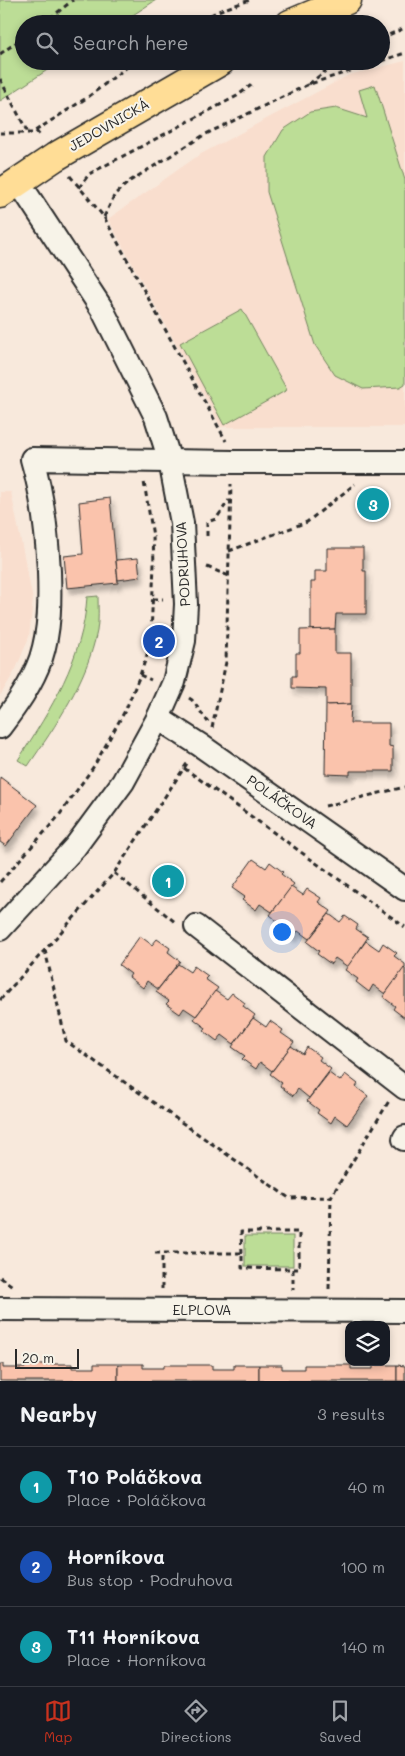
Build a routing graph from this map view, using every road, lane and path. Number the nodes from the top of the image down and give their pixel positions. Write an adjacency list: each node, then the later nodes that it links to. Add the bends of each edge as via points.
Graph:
1 (73, 0): 4 (path)
2 (250, 0): 5 (path)
3 (347, 0): 6 (main road)
4 (54, 15)
5 (211, 15)
6 (311, 15)
7 (405, 28): 8 (path)
8 (390, 34)
9 (15, 43): 11 (path)
10 (405, 53): 12 (path)
11 (0, 54)
12 (390, 58)
13 (123, 70): 20 (path)
14 (205, 70): 23 (main road, JEDOVNICKÁ)
15 (326, 70): 19 (path)
16 (353, 70): 19 (path)
17 (0, 79): 22 (path)
18 (254, 83): 25 (path, via 237,96 89,174)
19 (307, 85): 26 (path, via 204,134 130,181 114,194)
20 (36, 131): 22 (path); 23 (path)
21 (0, 133): 22 (path)
22 (28, 134)
23 (55, 157): 24 (main road, JEDOVNICKÁ); 25 (path)
24 (9, 187): 27 (street, PODRUHOVA, via 102,309 156,417)
25 (79, 188): 26 (path)
26 (104, 217): 28 (path, via 230,448)
27 (170, 461): 28 (street); 41 (street, PODRUHOVA, via 182,523 186,604 184,642 174,682); 42 (street, via 32,459 45,519 49,617 34,675)
28 (233, 462): 29 (street); 32 (path)
29 (405, 462)
30 (143, 481): 37 (path, via 153,536)
31 (359, 481): 34 (path, via 308,522)
32 (229, 500): 33 (path, via 216,519 207,522); 34 (path)
33 (207, 540)
34 (229, 552): 36 (path)
35 (207, 558): 36 (path, via 207,567)
36 (229, 576): 43 (path, via 226,662 212,729)
37 (153, 599): 38 (path); 39 (path)
38 (163, 599)
39 (151, 630): 40 (path); 47 (path, via 147,655 126,709 94,766 58,817)
40 (161, 632)
41 (158, 718): 43 (street, POLÁČKOVA); 51 (street, PODRUHOVA, via 123,782 75,847)
42 (0, 727)
43 (200, 745): 44 (path); 48 (street, POLÁČKOVA)
44 (184, 768): 50 (path); 52 (path, via 114,873)
45 (405, 787): 46 (path)
46 (319, 808)
47 (0, 882)
48 (405, 889)
49 (196, 926): 54 (street)
50 (405, 927)
51 (0, 929)
52 (45, 950): 53 (path); 55 (path, via 66,1041 289,1198)
53 (0, 1000)
54 (402, 1086): 55 (path)
55 (332, 1197): 63 (path)
56 (155, 1253): 57 (path)
57 (162, 1253): 58 (path); 61 (path)
58 (242, 1253): 59 (path, via 242,1268); 59 (path, via 241,1232 299,1232 299,1269)
59 (293, 1269): 62 (path)
60 (0, 1308): 61 (street, ELPLOVA)
61 (162, 1310): 62 (street, ELPLOVA)
62 (293, 1310): 63 (street, ELPLOVA)
63 (328, 1310): 64 (street, ELPLOVA)
64 (405, 1311)

